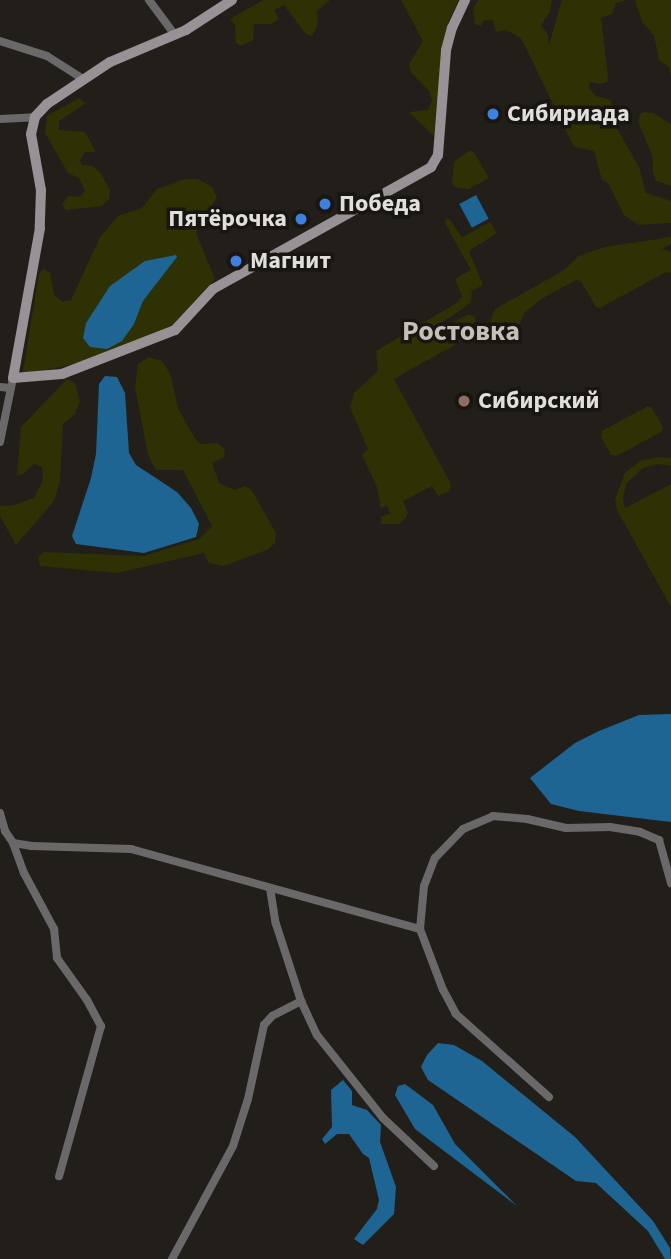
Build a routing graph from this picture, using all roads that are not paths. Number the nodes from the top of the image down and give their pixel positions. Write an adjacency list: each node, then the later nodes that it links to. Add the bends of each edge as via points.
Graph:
1 (149, 0): 4 (street)
2 (232, 0): 4 (street)
3 (465, 0): 9 (street, via 446,50 438,155 431,167 213,289 175,330 62,374)
4 (175, 35): 6 (street, via 120,57)
5 (0, 41): 6 (street, via 47,56)
6 (83, 79): 7 (street)
7 (35, 117): 8 (street); 9 (street, via 31,134 41,190 40,228)
8 (0, 119)
9 (12, 383): 10 (street); 11 (street)
10 (0, 387)
11 (0, 442)
12 (0, 813): 13 (street)
13 (13, 843): 15 (street, via 131,849); 20 (street, via 54,929 57,958 101,1026)
14 (671, 883): 16 (street, via 662,846 653,836 610,827 566,828 494,816 463,829 435,858 424,886)
15 (270, 888): 16 (street); 17 (street, via 276,924)
16 (420, 929): 18 (street, via 456,1014)
17 (301, 1001): 19 (street, via 317,1035 349,1078); 21 (street, via 264,1025 233,1146)
18 (549, 1097)
19 (434, 1166)
20 (59, 1176)
21 (172, 1259)

